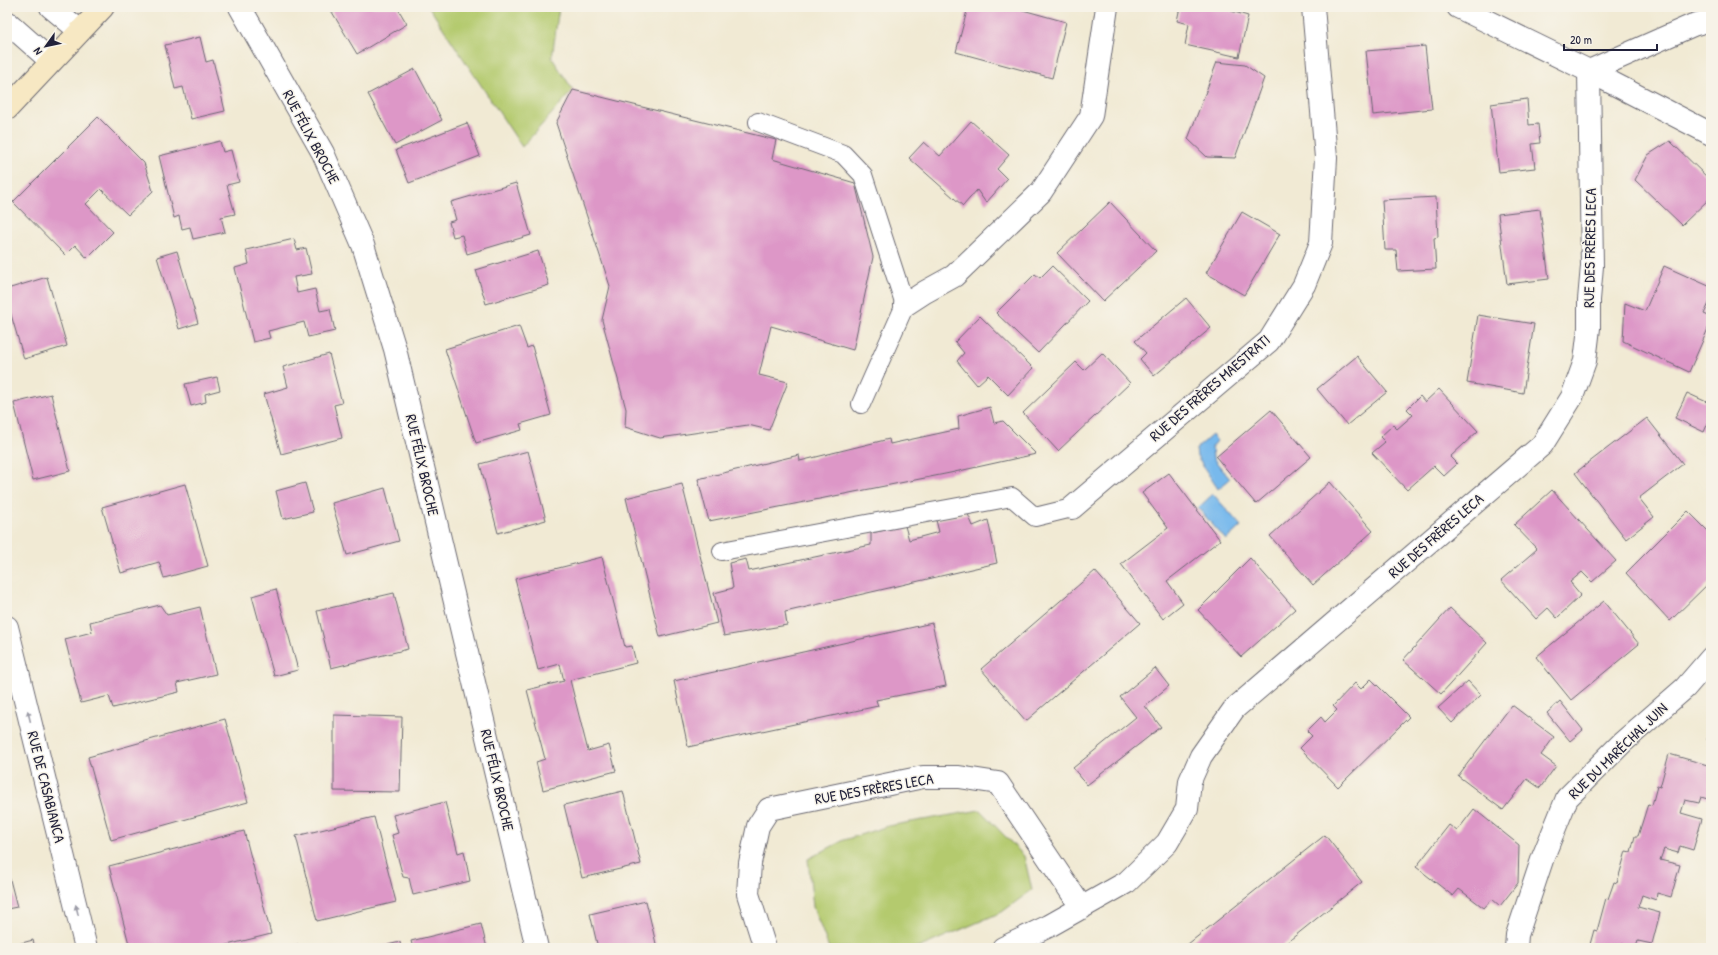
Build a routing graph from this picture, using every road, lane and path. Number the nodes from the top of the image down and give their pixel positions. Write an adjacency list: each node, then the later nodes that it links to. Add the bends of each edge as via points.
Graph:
1 (52, 7): 9 (street)
2 (104, 7): 9 (main road)
3 (240, 7): 23 (street, RUE FÉLIX BROCHE, via 323,153 362,245 395,349)
4 (1107, 7): 15 (street, via 1091,116 1041,192 954,276)
5 (1313, 7): 17 (street, RUE DES FRÈRES MAESTRATI, via 1326,158 1321,243 1304,285 1268,340)
6 (1458, 7): 11 (street)
7 (1711, 20): 11 (street, via 1693,25)
8 (7, 22): 10 (street)
9 (80, 31): 10 (main road)
10 (52, 60): 12 (main road)
11 (1589, 71): 14 (street); 21 (street, RUE DES FRÈRES LECA, via 1592,266 1589,328 1585,361 1572,397 1542,445 1234,709 1201,756 1190,781 1187,809 1167,844 1127,882)
12 (7, 109)
13 (758, 122): 15 (lane, via 843,154 863,175)
14 (1711, 134)
15 (905, 305): 16 (lane)
16 (861, 404)
17 (1072, 508): 18 (lane, via 1035,517 1012,497)
18 (722, 551)
19 (7, 627): 22 (street, RUE DE CASABIANCA, one-way to 19)
20 (1711, 658): 26 (street, RUE DU MARÉCHAL JUIN, via 1686,688 1623,742 1566,798 1517,935)
21 (1082, 908): 24 (street, RUE DES FRÈRES LECA, via 998,783 959,777 923,777 769,809 758,826 750,863 748,894); 25 (street, RUE DES FRÈRES LECA)
22 (86, 948)
23 (537, 948)
24 (765, 948)
25 (1003, 948)
26 (1516, 948)

